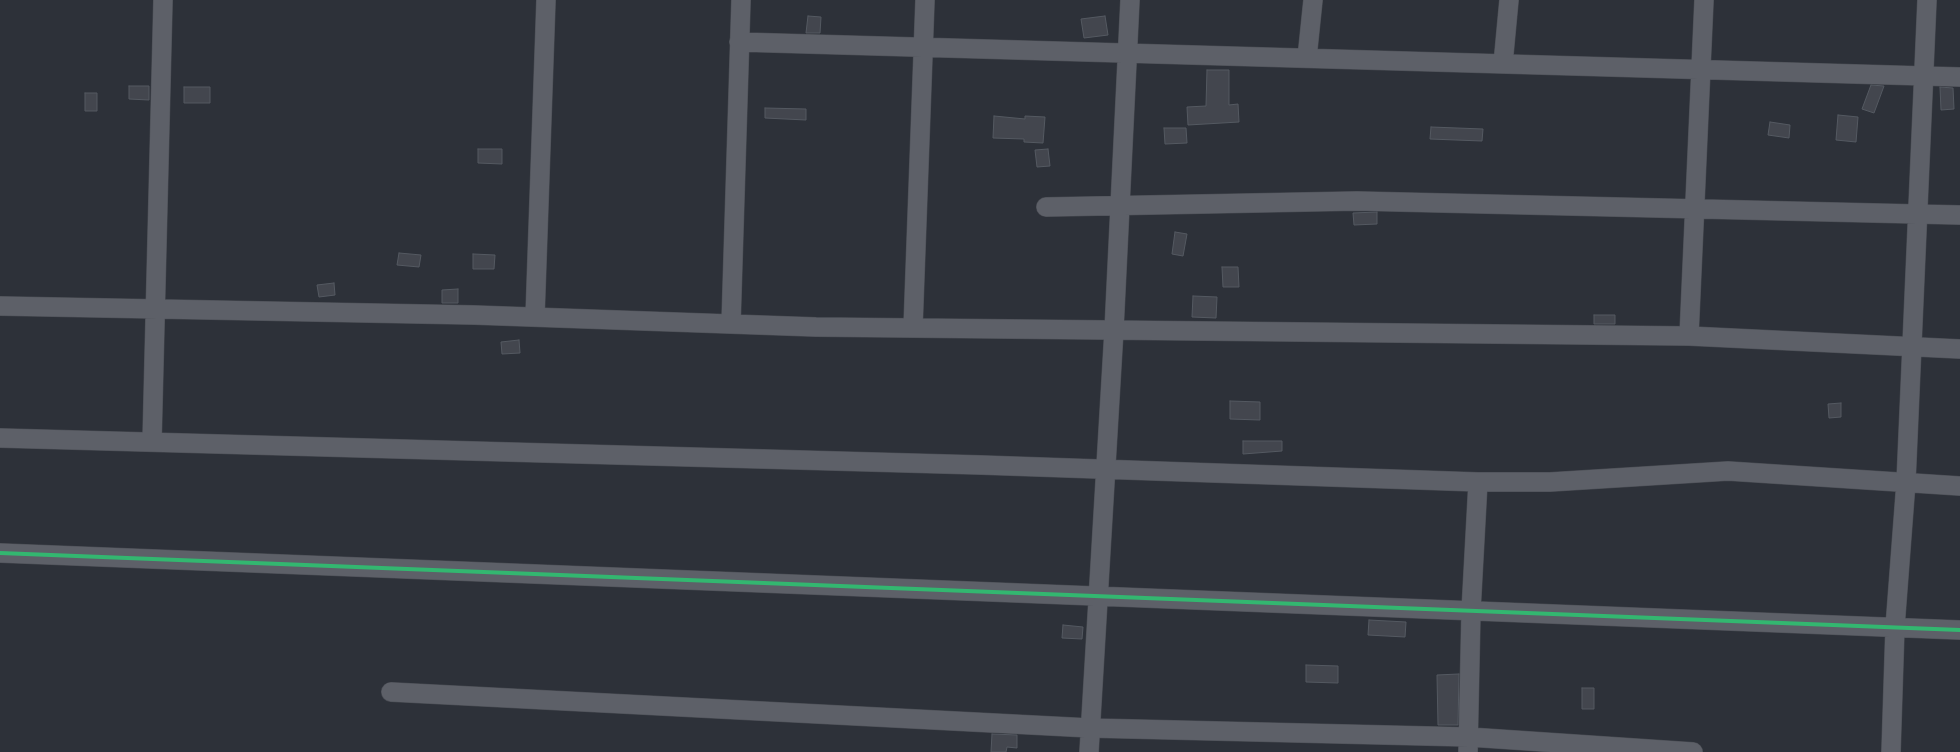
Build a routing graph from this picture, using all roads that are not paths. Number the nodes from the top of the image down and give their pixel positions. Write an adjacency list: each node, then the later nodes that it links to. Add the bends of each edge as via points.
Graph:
1 (163, 0): 24 (street)
2 (546, 0): 25 (street)
3 (741, 0): 10 (street)
4 (925, 0): 11 (street)
5 (1130, 0): 12 (street)
6 (1313, 0): 13 (street)
7 (1509, 0): 14 (street)
8 (1704, 0): 15 (street)
9 (1927, 0): 16 (street)
10 (739, 42): 11 (street); 26 (street)
11 (923, 47): 12 (street); 27 (street)
12 (1127, 53): 13 (street); 18 (street)
13 (1307, 58): 14 (street)
14 (1503, 64): 15 (street)
15 (1701, 69): 16 (street); 20 (street)
16 (1923, 76): 17 (street); 21 (street)
17 (1960, 77)
18 (1119, 205): 19 (street); 20 (street, via 1357,201); 28 (street)
19 (1046, 206)
20 (1694, 208): 21 (street); 29 (street)
21 (1917, 213): 22 (street); 30 (street)
22 (1960, 215)
23 (0, 306): 24 (street)
24 (156, 309): 25 (street); 33 (street)
25 (535, 317): 26 (street)
26 (731, 324): 27 (street)
27 (913, 328): 28 (street)
28 (1114, 330): 29 (street); 34 (street)
29 (1689, 336): 30 (street)
30 (1912, 346): 31 (street); 36 (street)
31 (1960, 349)
32 (0, 438): 33 (street)
33 (152, 442): 34 (street)
34 (1104, 469): 35 (street); 39 (street)
35 (1478, 482): 36 (street, via 1550,482 1728,471); 40 (street)
36 (1906, 482): 37 (street); 41 (street)
37 (1960, 486)
38 (0, 553): 39 (street)
39 (1098, 596): 40 (street); 44 (street)
40 (1471, 611): 41 (street); 45 (street)
41 (1895, 627): 42 (street); 48 (street)
42 (1960, 630)
43 (391, 692): 44 (street)
44 (1090, 728): 45 (street); 46 (street)
45 (1469, 744): 47 (street)
46 (1089, 752)
47 (1693, 752)
48 (1891, 752)

